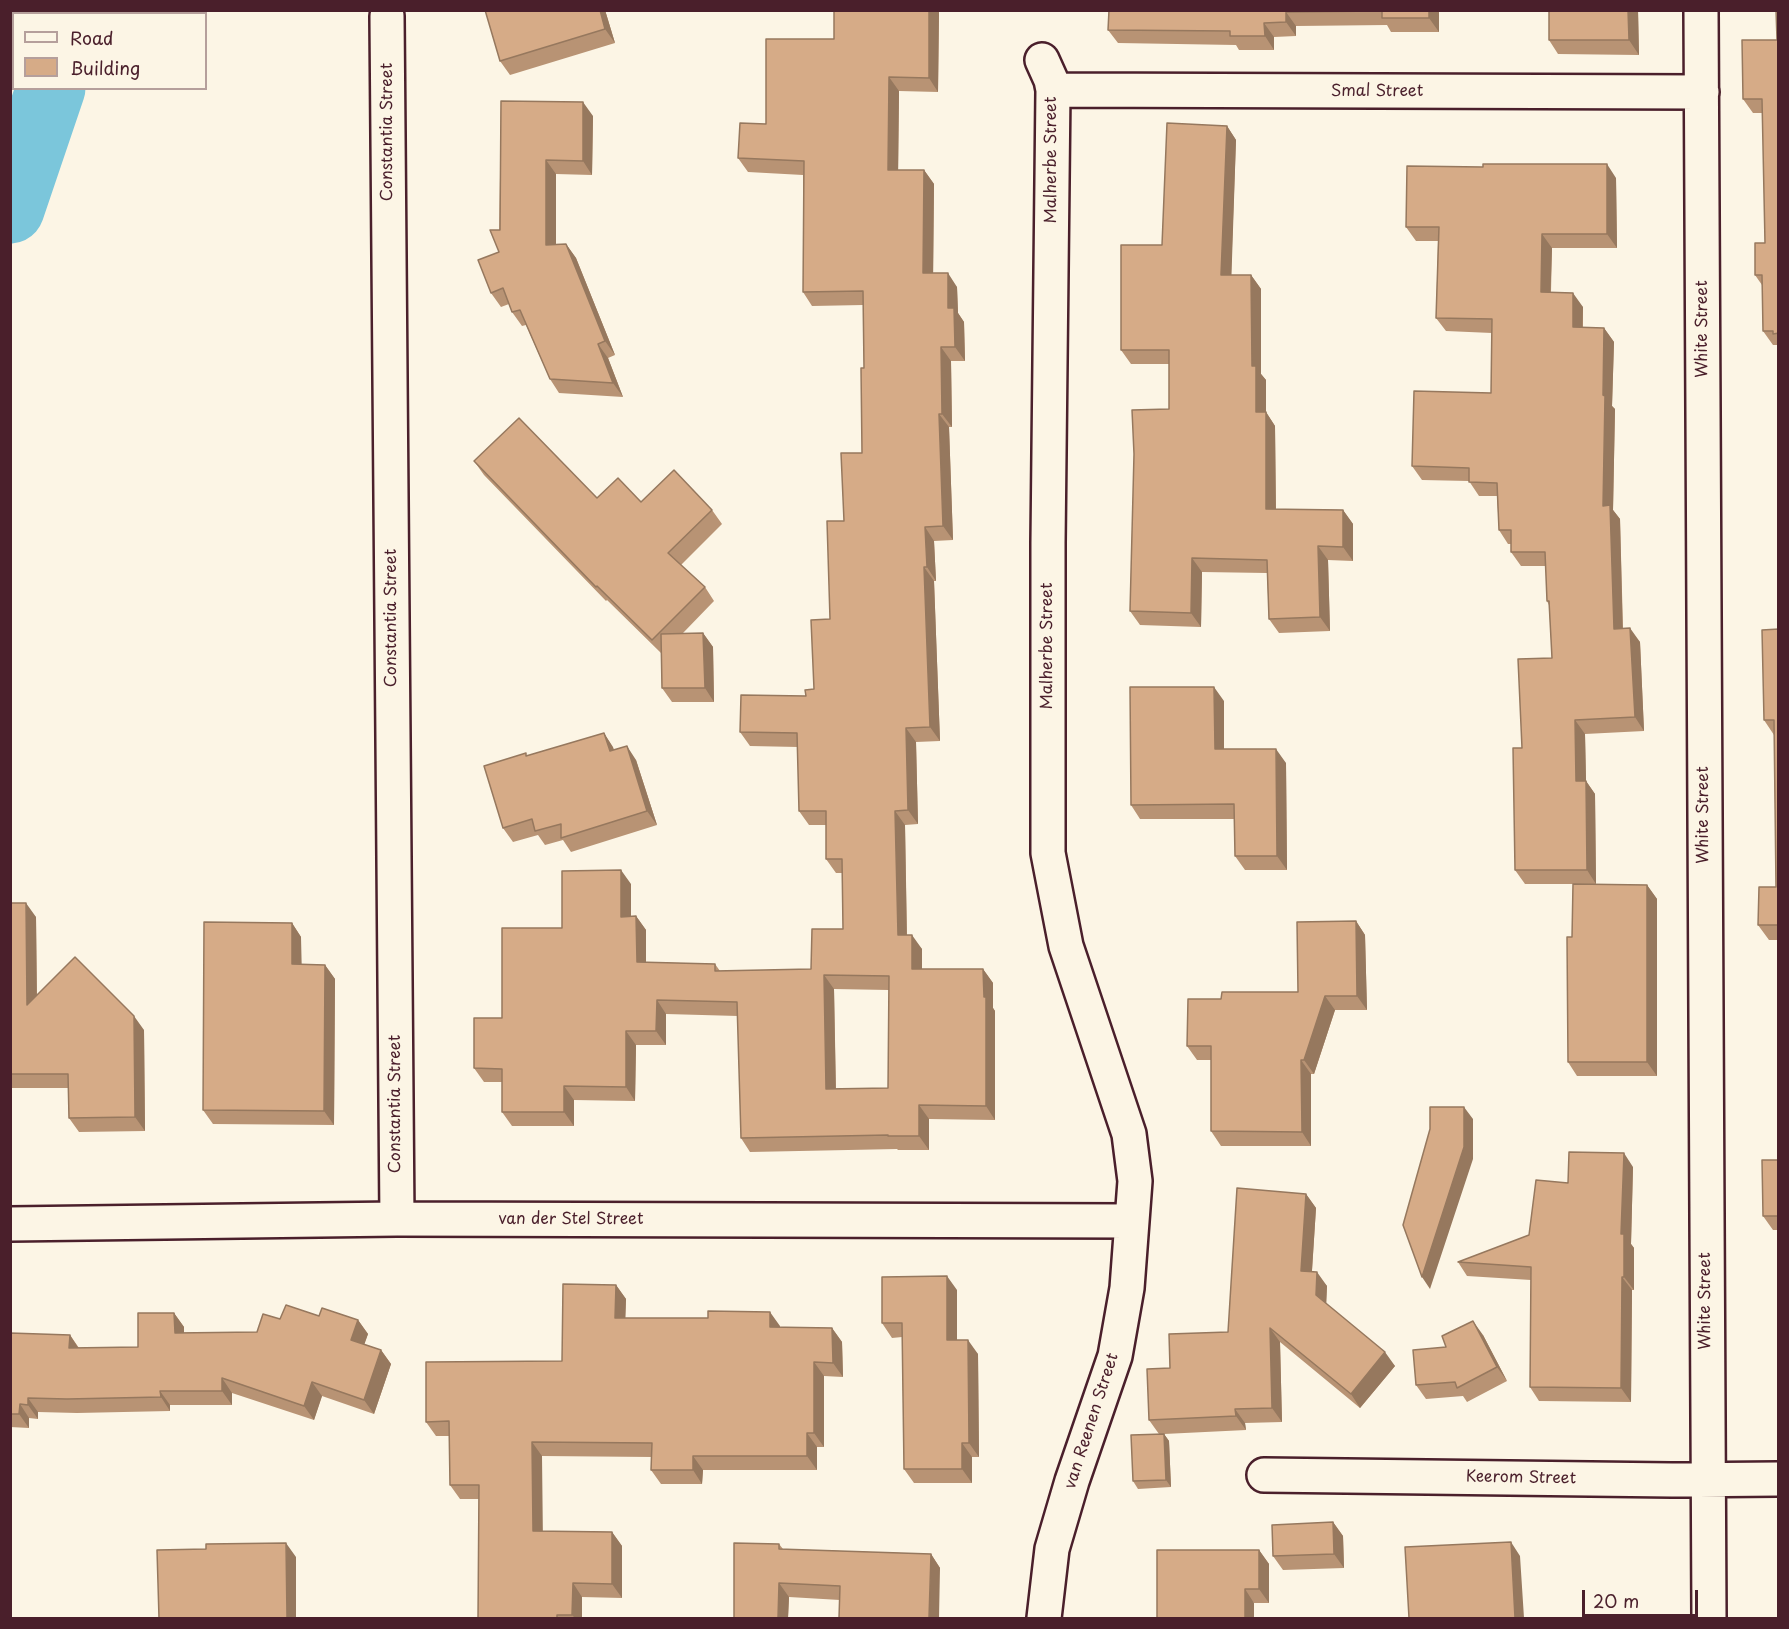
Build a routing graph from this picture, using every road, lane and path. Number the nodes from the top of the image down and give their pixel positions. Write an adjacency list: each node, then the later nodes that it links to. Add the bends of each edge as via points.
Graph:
1 (1701, 10): 5 (street, White Street)
2 (387, 16): 6 (street, Constantia Street)
3 (1042, 60): 4 (street, Malherbe Street)
4 (1053, 90): 5 (street, Smal Street); 7 (street, Malherbe Street, via 1048,853 1066,946 1129,1134 1135,1181)
5 (1702, 92): 10 (street, White Street)
6 (397, 1219): 7 (street, van der Stel Street); 8 (street, van der Stel Street)
7 (1132, 1221): 12 (street, van Reenen Street, via 1127,1288 1115,1356 1052,1550)
8 (10, 1224)
9 (1264, 1475): 10 (street, Keerom Street)
10 (1707, 1479): 11 (street, Keerom Street); 13 (street, White Street)
11 (1779, 1479)
12 (1044, 1618)
13 (1708, 1618)

